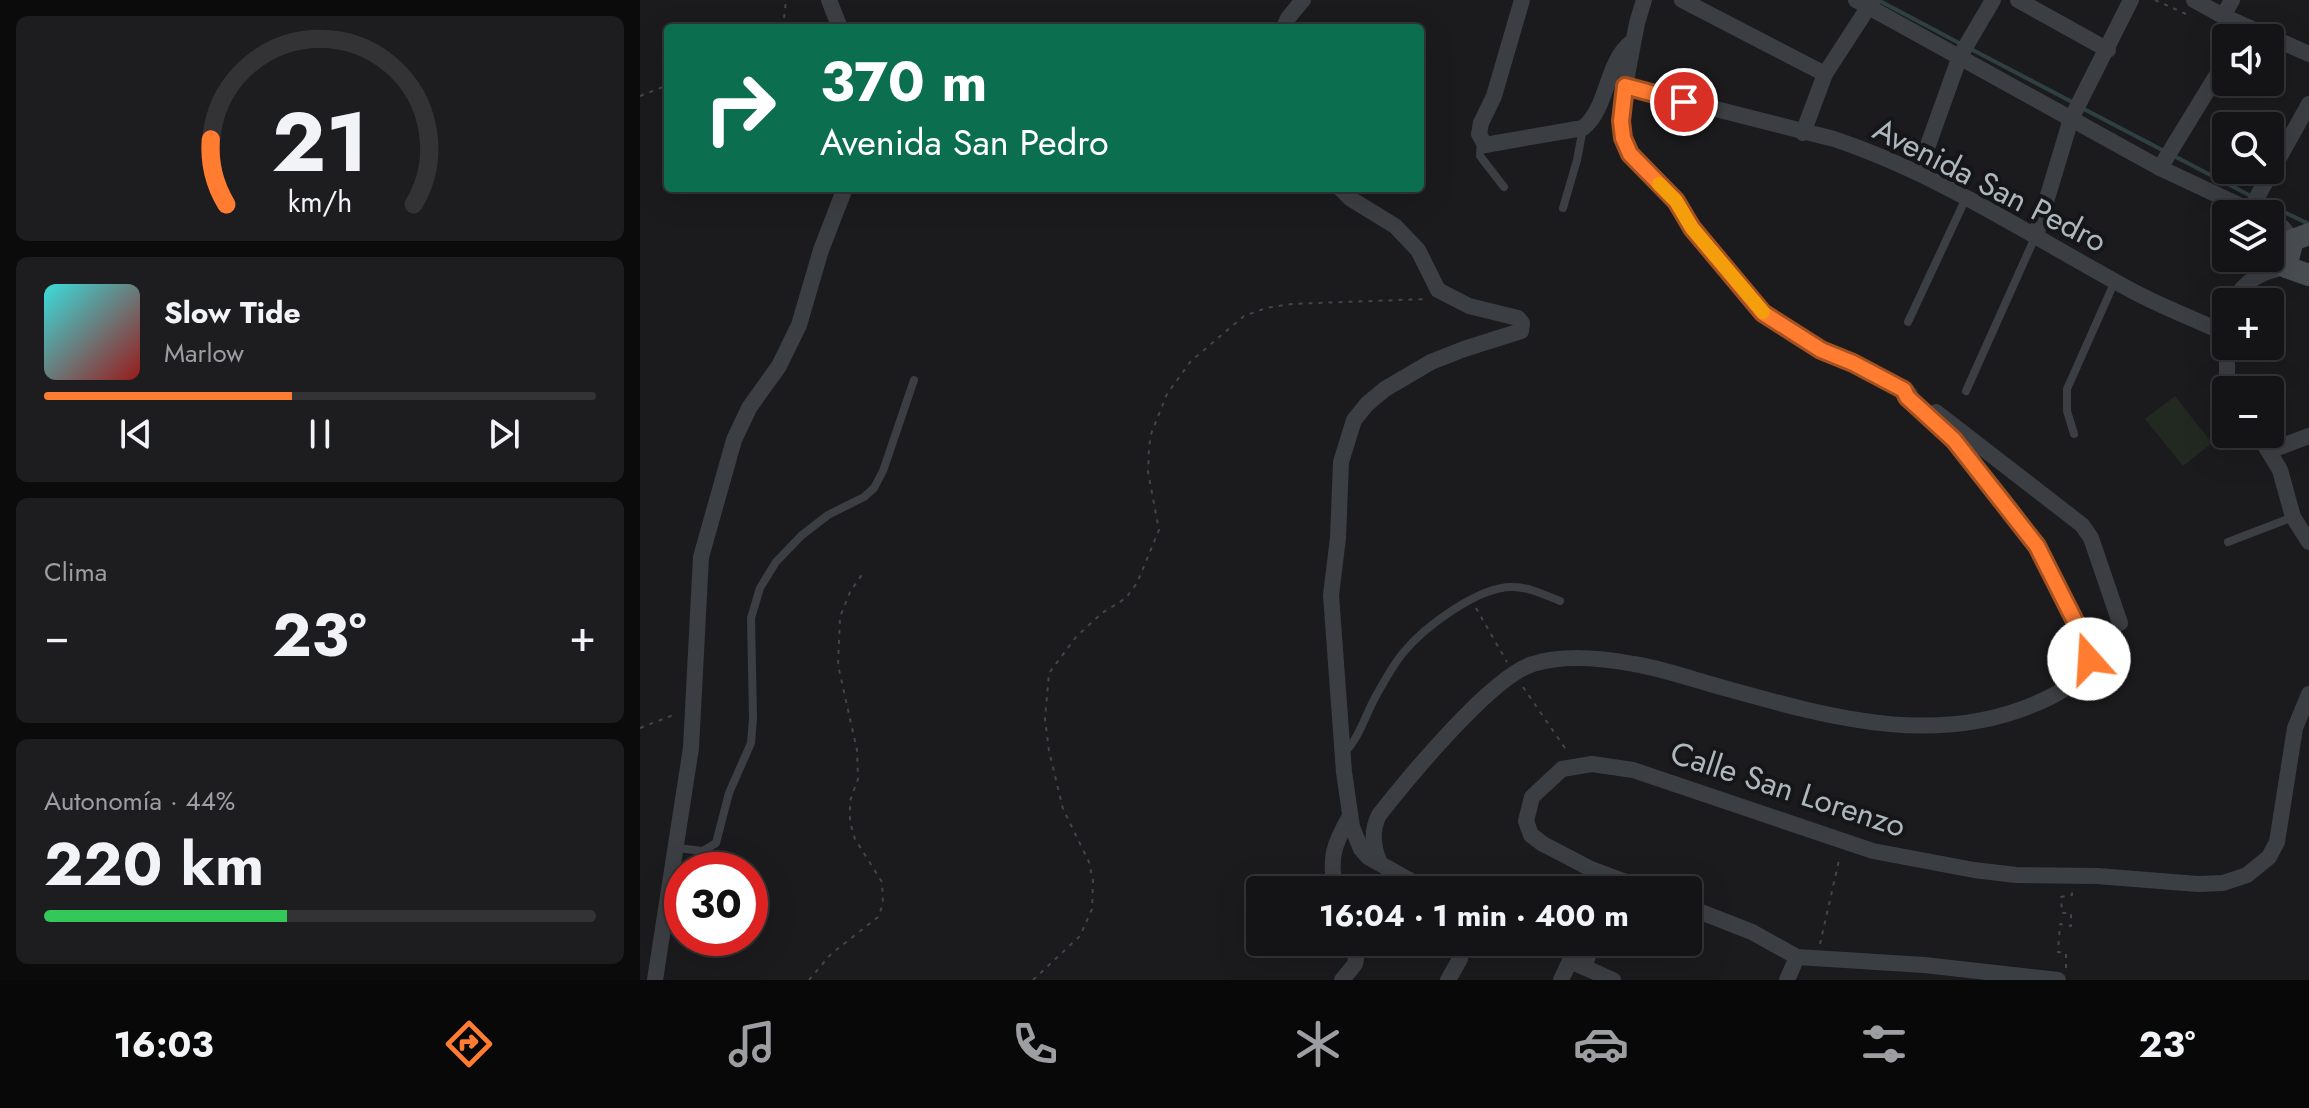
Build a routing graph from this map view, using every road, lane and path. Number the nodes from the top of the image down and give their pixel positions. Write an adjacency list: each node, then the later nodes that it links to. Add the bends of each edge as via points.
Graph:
1 (786, 0): 15 (path)
2 (829, 0): 16 (street)
3 (1303, 0): 17 (street)
4 (1522, 0): 33 (street, via 1481,123)
5 (1644, 0): 19 (street)
6 (1682, 0): 24 (street)
7 (1993, 0): 23 (street)
8 (2018, 0): 21 (street)
9 (2131, 0): 21 (street)
10 (2155, 0): 13 (path)
11 (2232, 0): 14 (street)
12 (1866, 2): 23 (street); 24 (street)
13 (2192, 8): 14 (street)
14 (2223, 16): 18 (street)
15 (783, 24)
16 (838, 24)
17 (1286, 24)
18 (2233, 24)
19 (1633, 41): 26 (street); 31 (street)
20 (2284, 46): 22 (street)
21 (2108, 50): 30 (street)
22 (2309, 54)
23 (1960, 56): 30 (street); 35 (street)
24 (1825, 74): 32 (street)
25 (2212, 83): 34 (street)
26 (1625, 86): 32 (street, Avenida San Pedro); 53 (street, via 1621,121 1630,154 1676,201 1763,313 1821,350)
27 (664, 87): 28 (path)
28 (640, 96)
29 (2309, 104): 41 (street)
30 (2071, 119): 34 (street); 43 (street)
31 (1583, 128): 33 (street, via 1485,145); 42 (lane)
32 (1803, 133): 35 (street, Avenida San Pedro, via 1834,139)
33 (1482, 141): 36 (lane, via 1480,156)
34 (2160, 168): 40 (street)
35 (1918, 173): 39 (street, Avenida San Pedro)
36 (1504, 187)
37 (843, 192): 66 (street, via 799,325 779,366 749,408 723,472 701,557)
38 (1344, 192): 49 (street, via 1395,226 1418,250)
39 (1966, 198): 43 (street, Avenida San Pedro); 50 (lane)
40 (2228, 200)
41 (2256, 200)
42 (1563, 208)
43 (2036, 235): 47 (street, Avenida San Pedro); 54 (lane)
44 (2301, 237): 45 (main road)
45 (2286, 267): 46 (main road); 48 (street, via 2256,276)
46 (2309, 275)
47 (2115, 281): 51 (street, Avenida San Pedro); 55 (lane, via 2067,389)
48 (2243, 288)
49 (1438, 290): 68 (street, via 1469,306 1518,318 1521,331 1423,366 1385,389 1354,420 1341,462 1331,595); 88 (path, via 1425,299 1291,304 1244,316 1191,361 1167,394 1149,448 1159,530 1137,583 1076,637 1049,673 1049,751 1063,809 1089,862 1092,909 1080,936)
50 (1908, 322)
51 (2212, 327)
52 (914, 380): 71 (lane, via 874,488 809,530 765,577 751,618 753,718 748,750 716,843 703,851)
53 (1904, 390): 64 (street, via 2082,525); 72 (street, via 1954,440 2037,546 2088,649 2086,670 2078,681 1999,719 1916,727 1803,710 1636,664 1567,658 1532,664 1513,672 1467,714 1379,815 1373,837)
54 (1966, 391)
55 (2074, 434)
56 (2309, 436): 58 (street)
57 (2267, 448): 58 (street)
58 (2269, 451): 59 (street)
59 (2293, 517): 60 (lane); 61 (street)
60 (2228, 542)
61 (2309, 542)
62 (863, 573): 87 (path, via 840,617 838,665 857,750 850,822 882,882 884,897 878,917 831,954)
63 (1560, 601): 68 (lane, via 1523,588 1501,588 1483,593 1437,622 1403,653)
64 (2120, 623)
65 (2309, 694): 76 (street, Calle San Lorenzo, via 2295,728 2277,842 2269,857 2247,875 2198,884)
66 (692, 708): 67 (path); 71 (street)
67 (640, 728)
68 (1343, 754): 69 (street)
69 (1350, 816): 72 (street, via 1361,849); 73 (street, via 1336,840)
70 (1843, 842): 75 (street, Calle San Lorenzo, via 1633,770 1592,764 1562,769 1532,797 1526,821 1531,835); 76 (street, Calle San Lorenzo, via 1974,870); 82 (path)
71 (677, 848): 86 (street)
72 (1380, 863): 74 (street)
73 (1333, 876)
74 (1403, 876)
75 (1602, 876)
76 (2073, 877): 96 (path, via 2072,895 2061,897 2062,913 2071,913 2071,926 2060,924 2058,952 2066,953)
77 (1702, 912): 83 (street)
78 (1356, 956): 89 (street)
79 (1460, 956): 90 (street)
80 (1557, 956): 84 (path)
81 (1583, 956): 84 (street)
82 (1817, 956): 83 (street); 85 (street)
83 (1797, 957): 93 (street)
84 (1577, 964): 91 (street); 92 (street)
85 (1969, 969): 94 (street); 95 (street)
86 (655, 980)
87 (809, 980)
88 (1033, 980)
89 (1342, 980)
90 (1448, 980)
91 (1561, 980)
92 (1613, 980)
93 (1787, 980)
94 (1945, 980)
95 (2058, 980)
96 (2066, 980)

